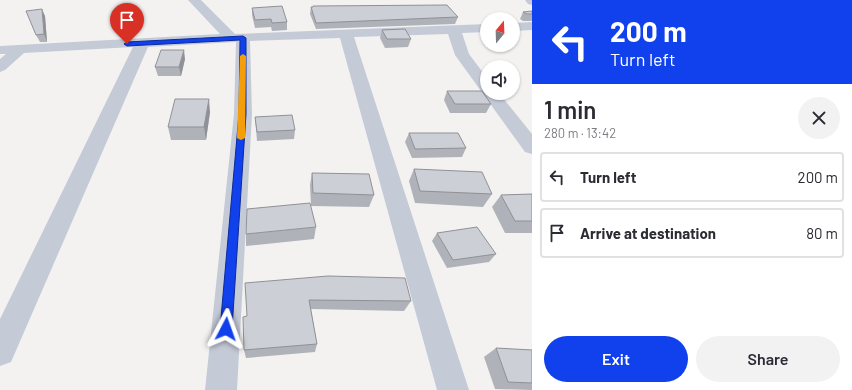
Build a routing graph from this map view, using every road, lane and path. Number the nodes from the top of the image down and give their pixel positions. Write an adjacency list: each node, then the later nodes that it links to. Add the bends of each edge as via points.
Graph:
1 (194, 0): 7 (street)
2 (532, 26): 3 (street)
3 (520, 27)
4 (480, 28): 5 (street)
5 (454, 30): 6 (street); 12 (street, via 462,55)
6 (346, 34): 7 (street); 17 (street)
7 (237, 38): 8 (street); 16 (street, via 243,114)
8 (142, 43): 9 (street); 15 (street)
9 (20, 49): 10 (street); 11 (street)
10 (0, 50)
11 (0, 67)
12 (480, 79)
13 (495, 100): 14 (street)
14 (532, 147)
15 (0, 351)
16 (221, 390)
17 (453, 390)

